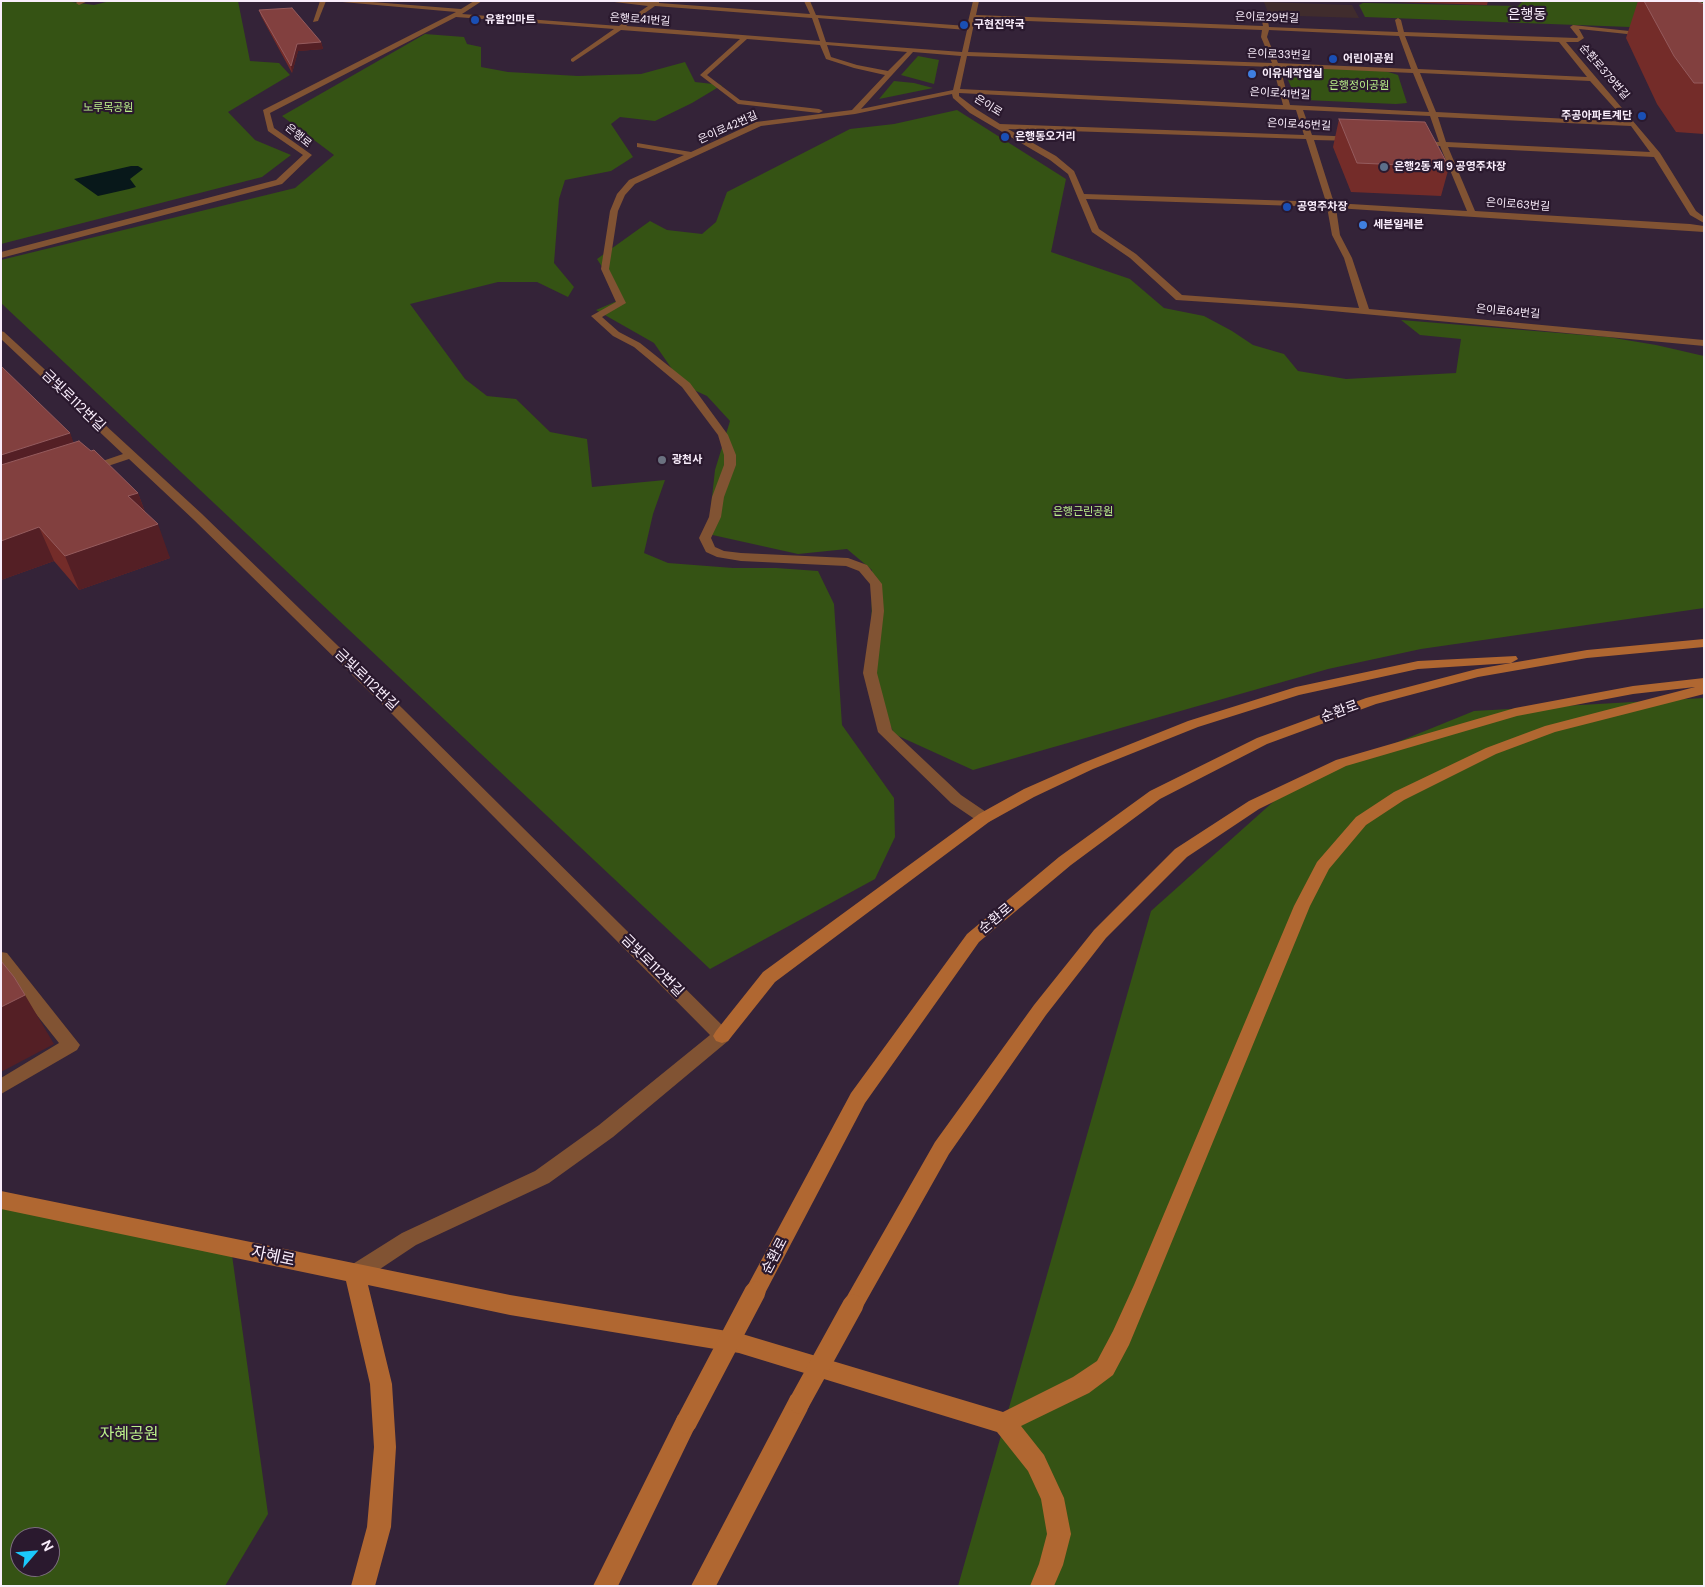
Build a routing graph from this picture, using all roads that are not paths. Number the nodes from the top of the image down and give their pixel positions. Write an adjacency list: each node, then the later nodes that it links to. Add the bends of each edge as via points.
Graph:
1 (323, 1): 14 (street)
2 (334, 1): 8 (street)
3 (479, 1): 8 (street, 은행로)
4 (609, 1): 7 (street)
5 (807, 1): 11 (street)
6 (976, 1): 12 (street, 은이로)
7 (656, 3): 11 (street); 15 (street)
8 (461, 11): 9 (street, 은행로)
9 (455, 15): 15 (street, 은행로41번길); 50 (street, 은행로, via 266,112 271,129 308,155 279,182)
10 (1264, 16): 17 (street)
11 (814, 17): 16 (street); 22 (street)
12 (973, 17): 16 (street, 은이로); 17 (street, 은이로29번길)
13 (1398, 20): 18 (street)
14 (315, 22)
15 (620, 28): 20 (street, 은행로41번길); 25 (street)
16 (970, 28): 24 (street, 은이로)
17 (1266, 28): 18 (street, 은이로29번길); 26 (street, via 1264,37)
18 (1403, 33): 21 (street, 은이로29번길); 27 (street, via 1407,53)
19 (1654, 35): 21 (street, 순환로379번길, via 1573,26 1582,37)
20 (746, 38): 22 (street, 은행로41번길); 33 (street, 은이로42번길, via 703,75 738,102)
21 (1561, 40): 29 (street, 순환로379번길)
22 (824, 45): 23 (street); 28 (street, via 828,58)
23 (911, 51): 24 (street); 28 (street)
24 (964, 54): 26 (street, 은이로33번길); 30 (street, 은이로)
25 (573, 60)
26 (1276, 65): 27 (street, 은이로33번길); 31 (street)
27 (1417, 71): 29 (street, 은이로33번길); 34 (street)
28 (891, 74): 33 (street)
29 (1592, 79): 35 (street, 순환로379번길)
30 (956, 91): 31 (street, 은이로41번길); 33 (street, 은이로42번길); 36 (street, 은이로, via 955,97)
31 (1287, 106): 32 (street, 은이로41번길)
32 (1300, 107): 34 (street, 은이로41번길); 37 (street)
33 (855, 112): 42 (street, 은이로42번길, via 759,124)
34 (1433, 114): 35 (street, 은이로41번길); 40 (street)
35 (1633, 124): 43 (street, 순환로379번길)
36 (999, 126): 37 (street, 은이로45번길); 44 (street, 은이로, via 1053,158 1070,173)
37 (1309, 136): 38 (street, 은이로45번길); 45 (street)
38 (1366, 140)
39 (1405, 142): 40 (street)
40 (1443, 144): 43 (street); 46 (street)
41 (640, 145): 42 (street, 은이로42번길)
42 (694, 155): 60 (street, via 632,182 621,194 614,211 605,269 621,303 596,316 686,385 723,435 730,465 718,497 715,517 705,538 710,549 741,557 848,562 863,568 876,584 878,611 870,673 885,732 956,799)
43 (1657, 155): 47 (street, 순환로379번길, via 1693,213)
44 (1081, 196): 45 (street, 은이로63번길); 48 (street, 은이로)
45 (1331, 205): 46 (street, 은이로63번길); 51 (street, via 1336,235 1348,258)
46 (1472, 213): 49 (street, 은이로63번길)
47 (1704, 221)
48 (1094, 230): 51 (street, 은이로64번길, via 1133,256 1179,298)
49 (1704, 230)
50 (1, 255)
51 (1365, 311): 53 (street, 은이로64번길)
52 (1, 334): 54 (street, 금빛로112번길)
53 (1704, 343)
54 (130, 455): 55 (street); 62 (street, 금빛로112번길, via 397,710)
55 (75, 474)
56 (1704, 643): 57 (main road, 순환로)
57 (1587, 654): 60 (main road, via 1418,664 1296,691 1193,724 1088,766 1029,792); 68 (main road, 순환로, bridge, via 1477,673 1380,698 1262,741 1155,796 1065,861 973,938 858,1098 686,1423)
58 (1704, 682): 69 (main road, bridge, via 1633,690 1515,712 1341,763 1254,805 1180,853 1100,934 1040,1010 942,1148 799,1403)
59 (1704, 690): 66 (main road, via 1550,729 1490,752 1399,796 1361,822 1323,866 1302,906 1144,1285 1105,1368 1081,1385)
60 (984, 818): 62 (main road, via 768,977)
61 (1, 958): 63 (street, via 71,1045)
62 (722, 1036): 65 (street, via 606,1131 542,1176 409,1239)
63 (1, 1087)
64 (1, 1200): 65 (main road, 자혜로)
65 (355, 1274): 66 (main road, 자혜로, via 546,1311 739,1343); 67 (main road, via 381,1384 385,1447 379,1527)
66 (1004, 1423): 70 (main road, via 1036,1462 1052,1498 1060,1534)
67 (363, 1586)
68 (605, 1586)
69 (703, 1586)
70 (1042, 1586)

